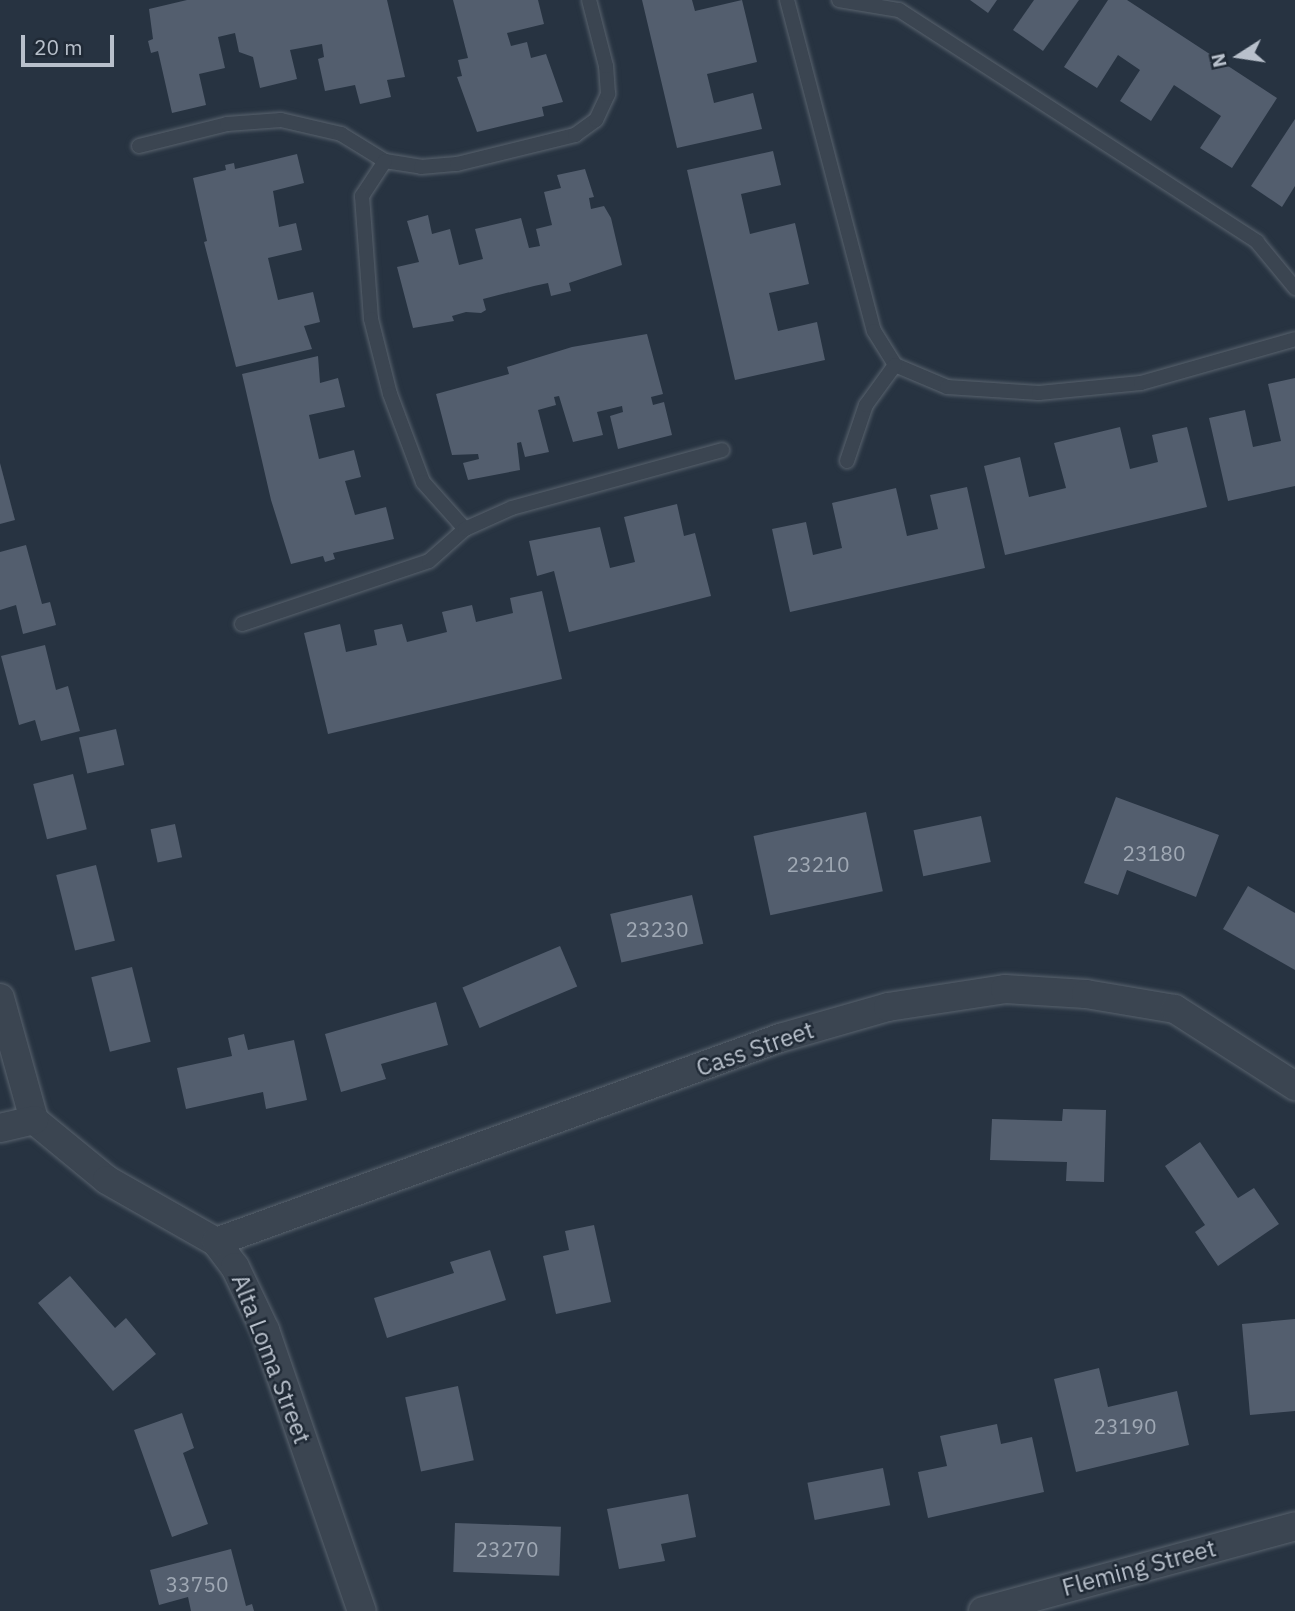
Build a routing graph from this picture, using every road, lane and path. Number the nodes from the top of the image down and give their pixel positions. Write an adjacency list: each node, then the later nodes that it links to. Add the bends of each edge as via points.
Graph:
1 (589, 0): 5 (lane, via 609,80 603,108 585,129 457,164 421,167)
2 (787, 0): 8 (lane, via 874,331)
3 (839, 0): 6 (lane, via 899,10 1257,242)
4 (138, 146): 5 (lane, via 227,124 281,120 341,134)
5 (385, 161): 11 (lane, via 362,197 371,319 390,394 423,482)
6 (1295, 288)
7 (1295, 339): 8 (lane, via 1141,383 1040,393 947,387)
8 (895, 365): 10 (lane, via 866,405)
9 (722, 450): 11 (lane, via 512,508)
10 (847, 461)
11 (465, 529): 12 (lane, via 429,561)
12 (242, 624)
13 (0, 998): 15 (street)
14 (1295, 1086): 17 (street, Cass Street, via 1175,1009 1086,994 1005,989 888,1007 780,1038)
15 (34, 1119): 16 (street); 17 (street, Alta Loma Street, via 107,1180)
16 (0, 1128)
17 (216, 1242): 19 (street, Alta Loma Street, via 235,1266 265,1330)
18 (1295, 1526): 20 (street, Fleming Street)
19 (362, 1611)
20 (985, 1611)

